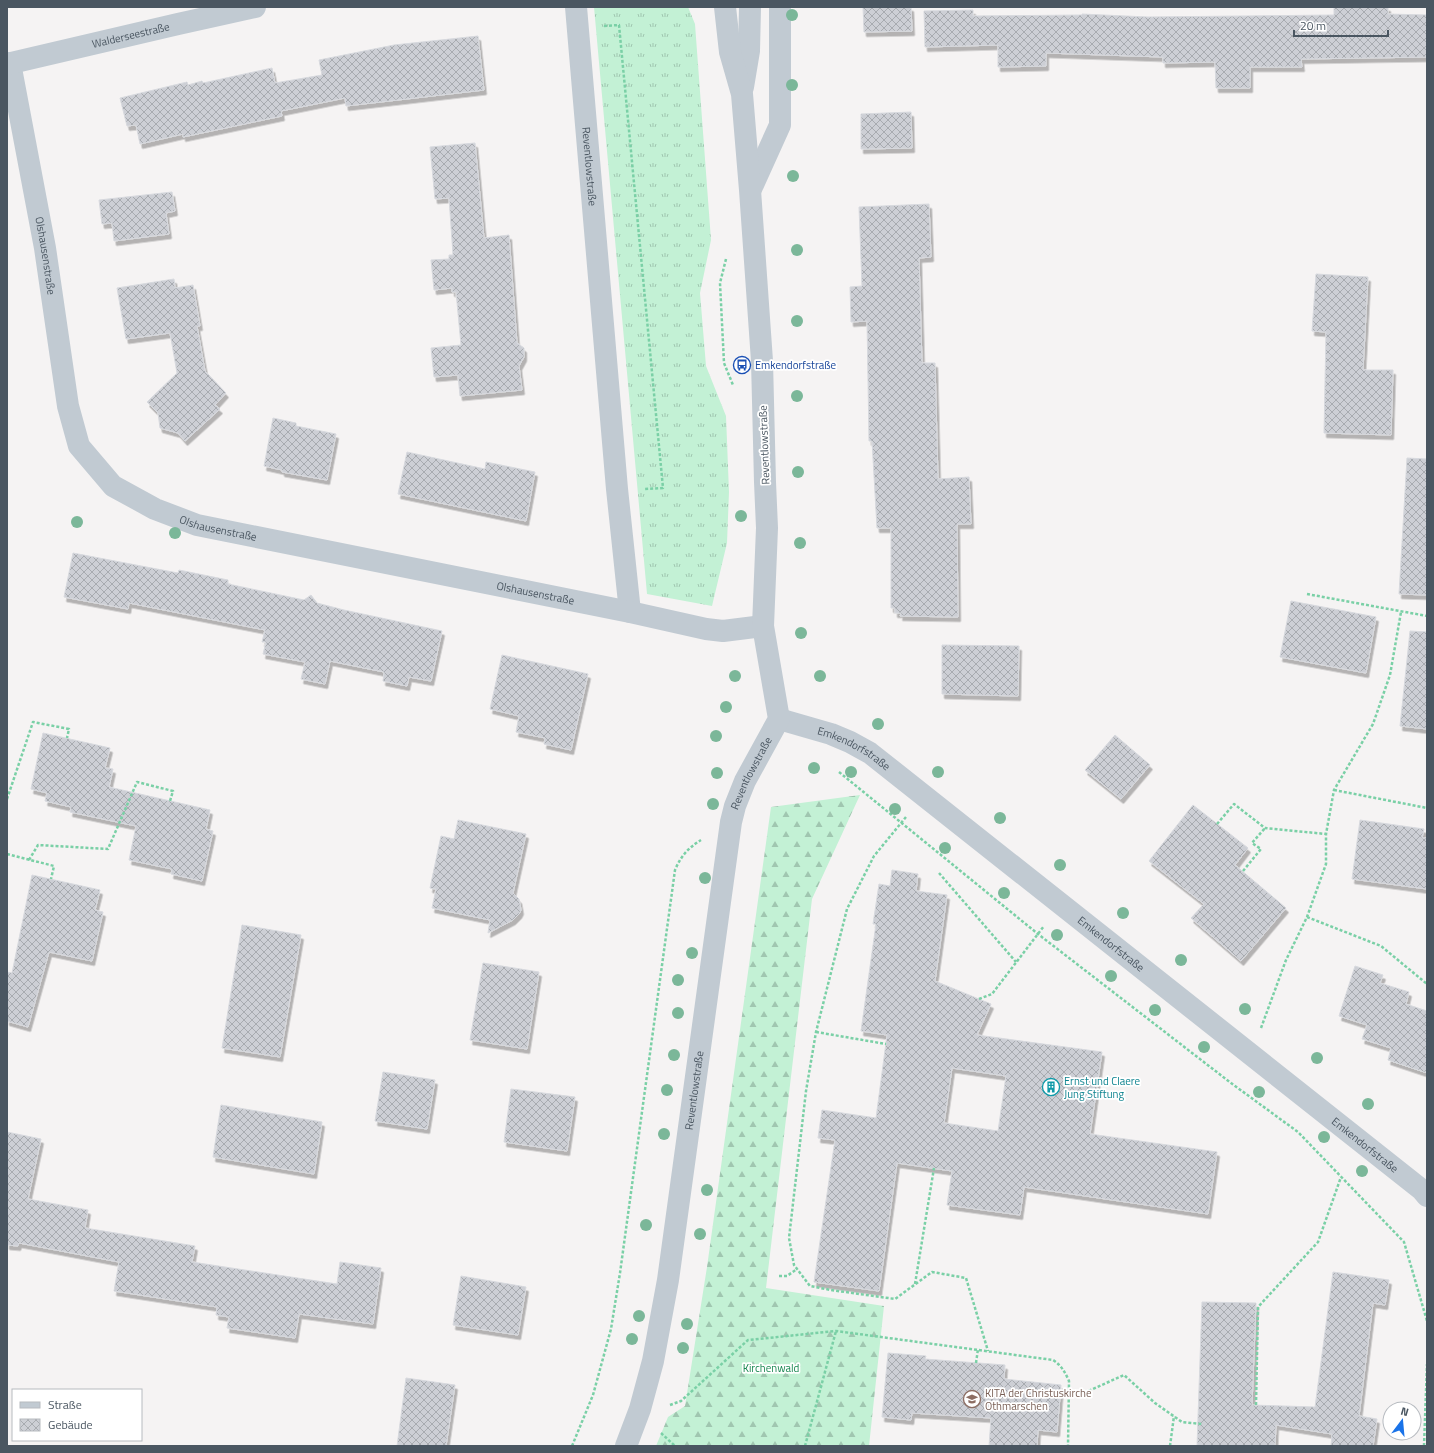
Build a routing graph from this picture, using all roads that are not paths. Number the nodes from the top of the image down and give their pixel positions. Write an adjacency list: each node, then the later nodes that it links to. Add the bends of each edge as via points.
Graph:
1 (255, 7): 6 (street, Walderseestraße)
2 (725, 7): 7 (street, Reventlowstraße, via 730,52)
3 (750, 7): 7 (street, Reventlowstraße, via 749,51)
4 (780, 7): 8 (street, via 780,124)
5 (577, 18): 9 (street, Reventlowstraße, via 617,489)
6 (8, 64): 9 (street, Olshausenstraße, via 45,248 68,406 79,446 113,486 155,510 197,525)
7 (742, 94): 8 (street, Reventlowstraße)
8 (750, 190): 10 (street, Reventlowstraße, via 762,361 766,482)
9 (630, 612): 10 (street, Olshausenstraße, via 706,629)
10 (764, 626): 11 (street, Reventlowstraße)
11 (779, 719): 12 (street, Emkendorfstraße, via 832,734 870,753); 13 (street, Reventlowstraße, via 745,781 731,822 670,1268 653,1361 640,1409)
12 (1427, 1196)
13 (626, 1446)

